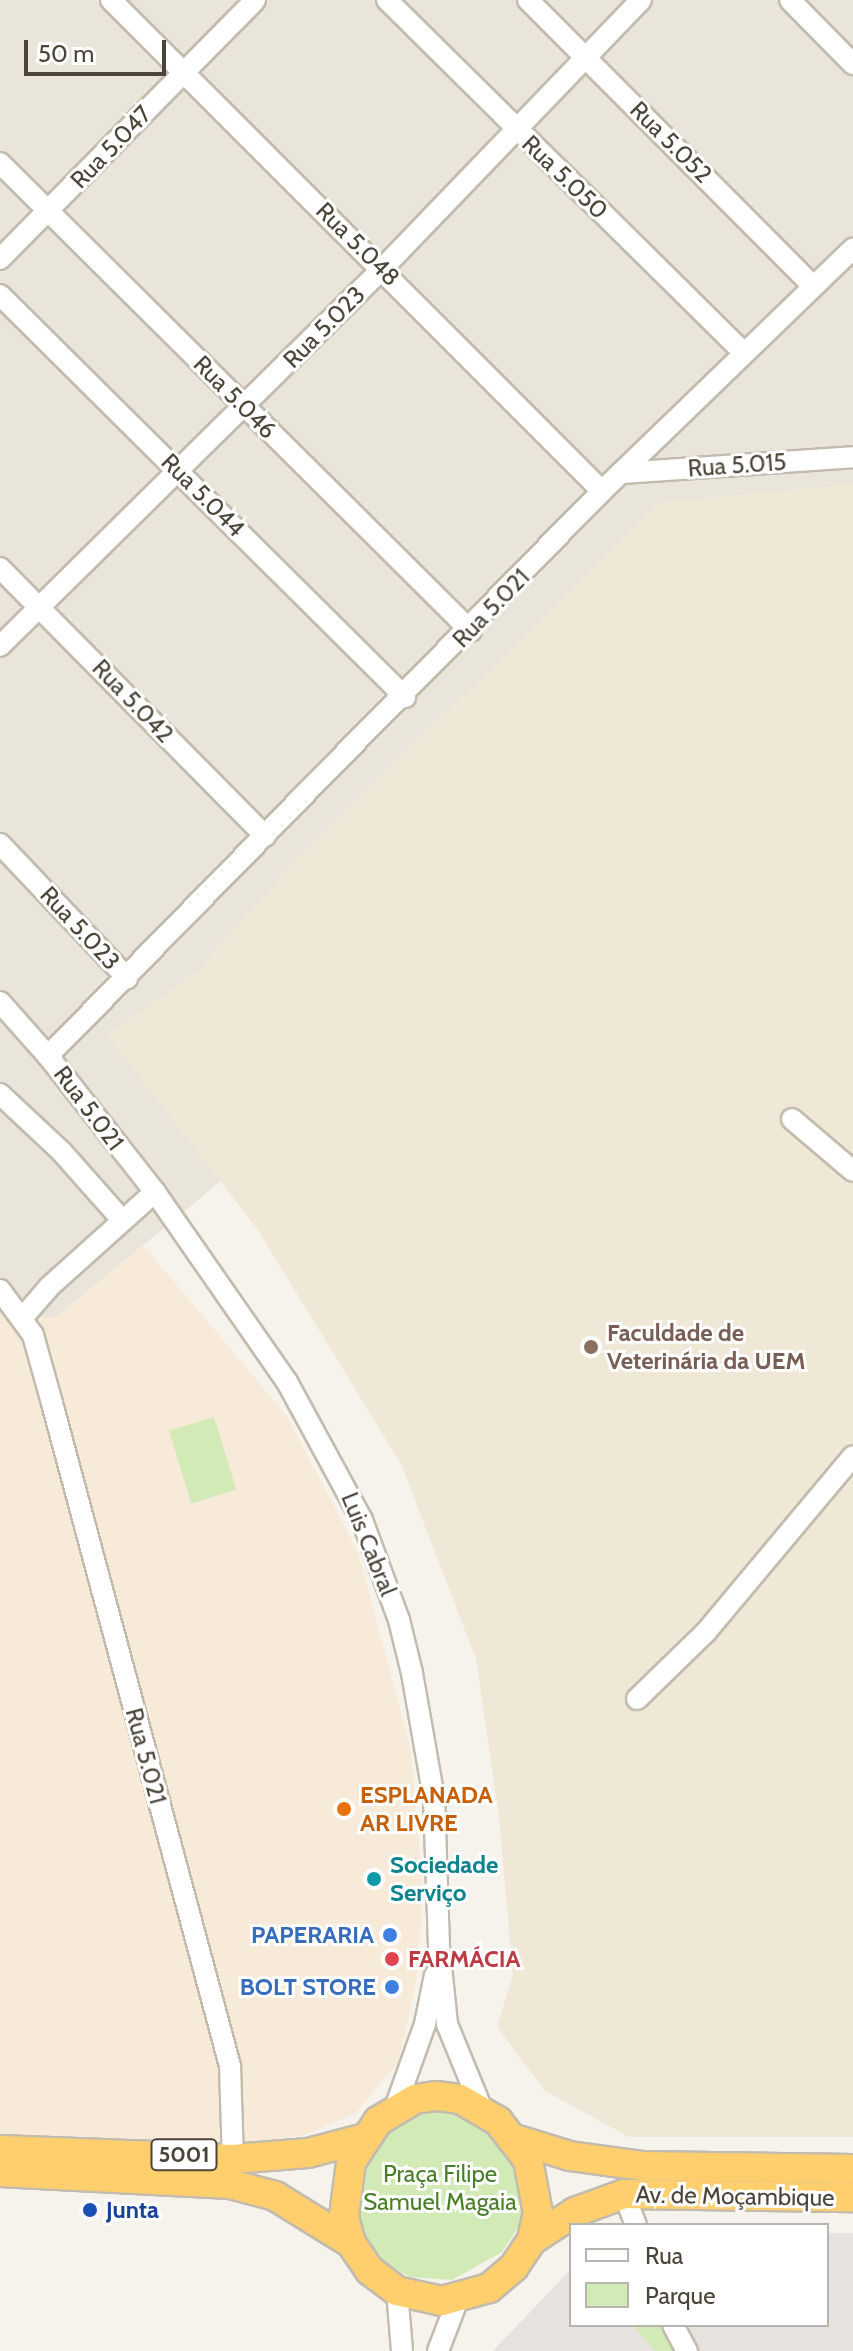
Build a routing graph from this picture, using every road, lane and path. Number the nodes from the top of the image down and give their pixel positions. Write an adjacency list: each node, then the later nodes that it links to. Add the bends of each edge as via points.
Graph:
1 (111, 0): 9 (street, Rua 5.048)
2 (255, 0): 9 (street, Rua 5.047)
3 (387, 0): 10 (street, Rua 5.050)
4 (528, 0): 7 (street, Rua 5.052)
5 (641, 0): 7 (street, Rua 5.023)
6 (790, 0): 8 (street)
7 (586, 56): 10 (street, Rua 5.023); 16 (street, Rua 5.052)
8 (853, 64)
9 (183, 73): 12 (street, Rua 5.047); 15 (street, Rua 5.048)
10 (518, 132): 15 (street, Rua 5.023); 18 (street, Rua 5.050)
11 (0, 163): 12 (street, Rua 5.046)
12 (48, 212): 14 (street, Rua 5.047); 19 (street, Rua 5.046)
13 (853, 249): 16 (street, Rua 5.021)
14 (0, 259)
15 (383, 268): 19 (street, Rua 5.023); 23 (street, Rua 5.048)
16 (812, 285): 18 (street, Rua 5.021)
17 (0, 295): 21 (street, Rua 5.044)
18 (744, 353): 22 (street, Rua 5.021)
19 (244, 406): 21 (street, Rua 5.023); 26 (street, Rua 5.046)
20 (853, 457): 22 (street, Rua 5.015)
21 (177, 469): 25 (street, Rua 5.023); 28 (street, Rua 5.044)
22 (621, 473): 23 (street, Rua 5.021)
23 (602, 491): 26 (street, Rua 5.021)
24 (0, 568): 25 (street, Rua 5.042)
25 (39, 604): 27 (street, Rua 5.023); 29 (street, Rua 5.042)
26 (471, 631): 28 (street, Rua 5.021)
27 (0, 646)
28 (405, 697): 29 (street, Rua 5.021)
29 (265, 836): 31 (street, Rua 5.021)
30 (0, 844): 31 (street, Rua 5.023)
31 (127, 978): 33 (street, Rua 5.021)
32 (0, 1002): 33 (street)
33 (48, 1056): 37 (street, Rua 5.021)
34 (0, 1094): 38 (street, via 61,1151)
35 (792, 1119): 36 (street)
36 (853, 1171)
37 (155, 1192): 38 (street); 43 (street, Luis Cabral, via 310,1419 378,1563 409,1660 434,1798)
38 (122, 1220): 40 (street)
39 (0, 1290): 40 (street)
40 (24, 1316): 49 (street, Rua 5.021, via 230,2066)
41 (853, 1456): 42 (street, via 706,1632)
42 (637, 1699)
43 (439, 1947): 44 (street, Luis Cabral, via 447,2024); 45 (street, Luis Cabral, via 425,2024)
44 (481, 2107): 45 (highway, via 437,2096); 47 (highway)
45 (395, 2108): 46 (highway)
46 (365, 2138): 49 (highway, 5001, via 308,2153); 56 (highway, via 344,2188)
47 (511, 2138): 50 (highway, Av. de Moçambique, via 604,2162); 55 (highway, via 528,2160 537,2186)
48 (0, 2150): 49 (highway, 5001)
49 (233, 2159)
50 (853, 2169)
51 (0, 2172): 56 (highway, 5001, via 230,2184 275,2196)
52 (624, 2194): 53 (highway, Av. de Moçambique); 54 (street); 55 (highway, Av. de Moçambique, via 575,2212)
53 (853, 2197)
54 (635, 2223)
55 (532, 2240): 58 (highway, Av. de Moçambique, via 514,2267 489,2288)
56 (351, 2243): 57 (highway, via 370,2271)
57 (397, 2291): 58 (highway, via 427,2300); 60 (street)
58 (458, 2299): 61 (street)
59 (674, 2327): 62 (street)
60 (402, 2351)
61 (438, 2351)
62 (687, 2351)

